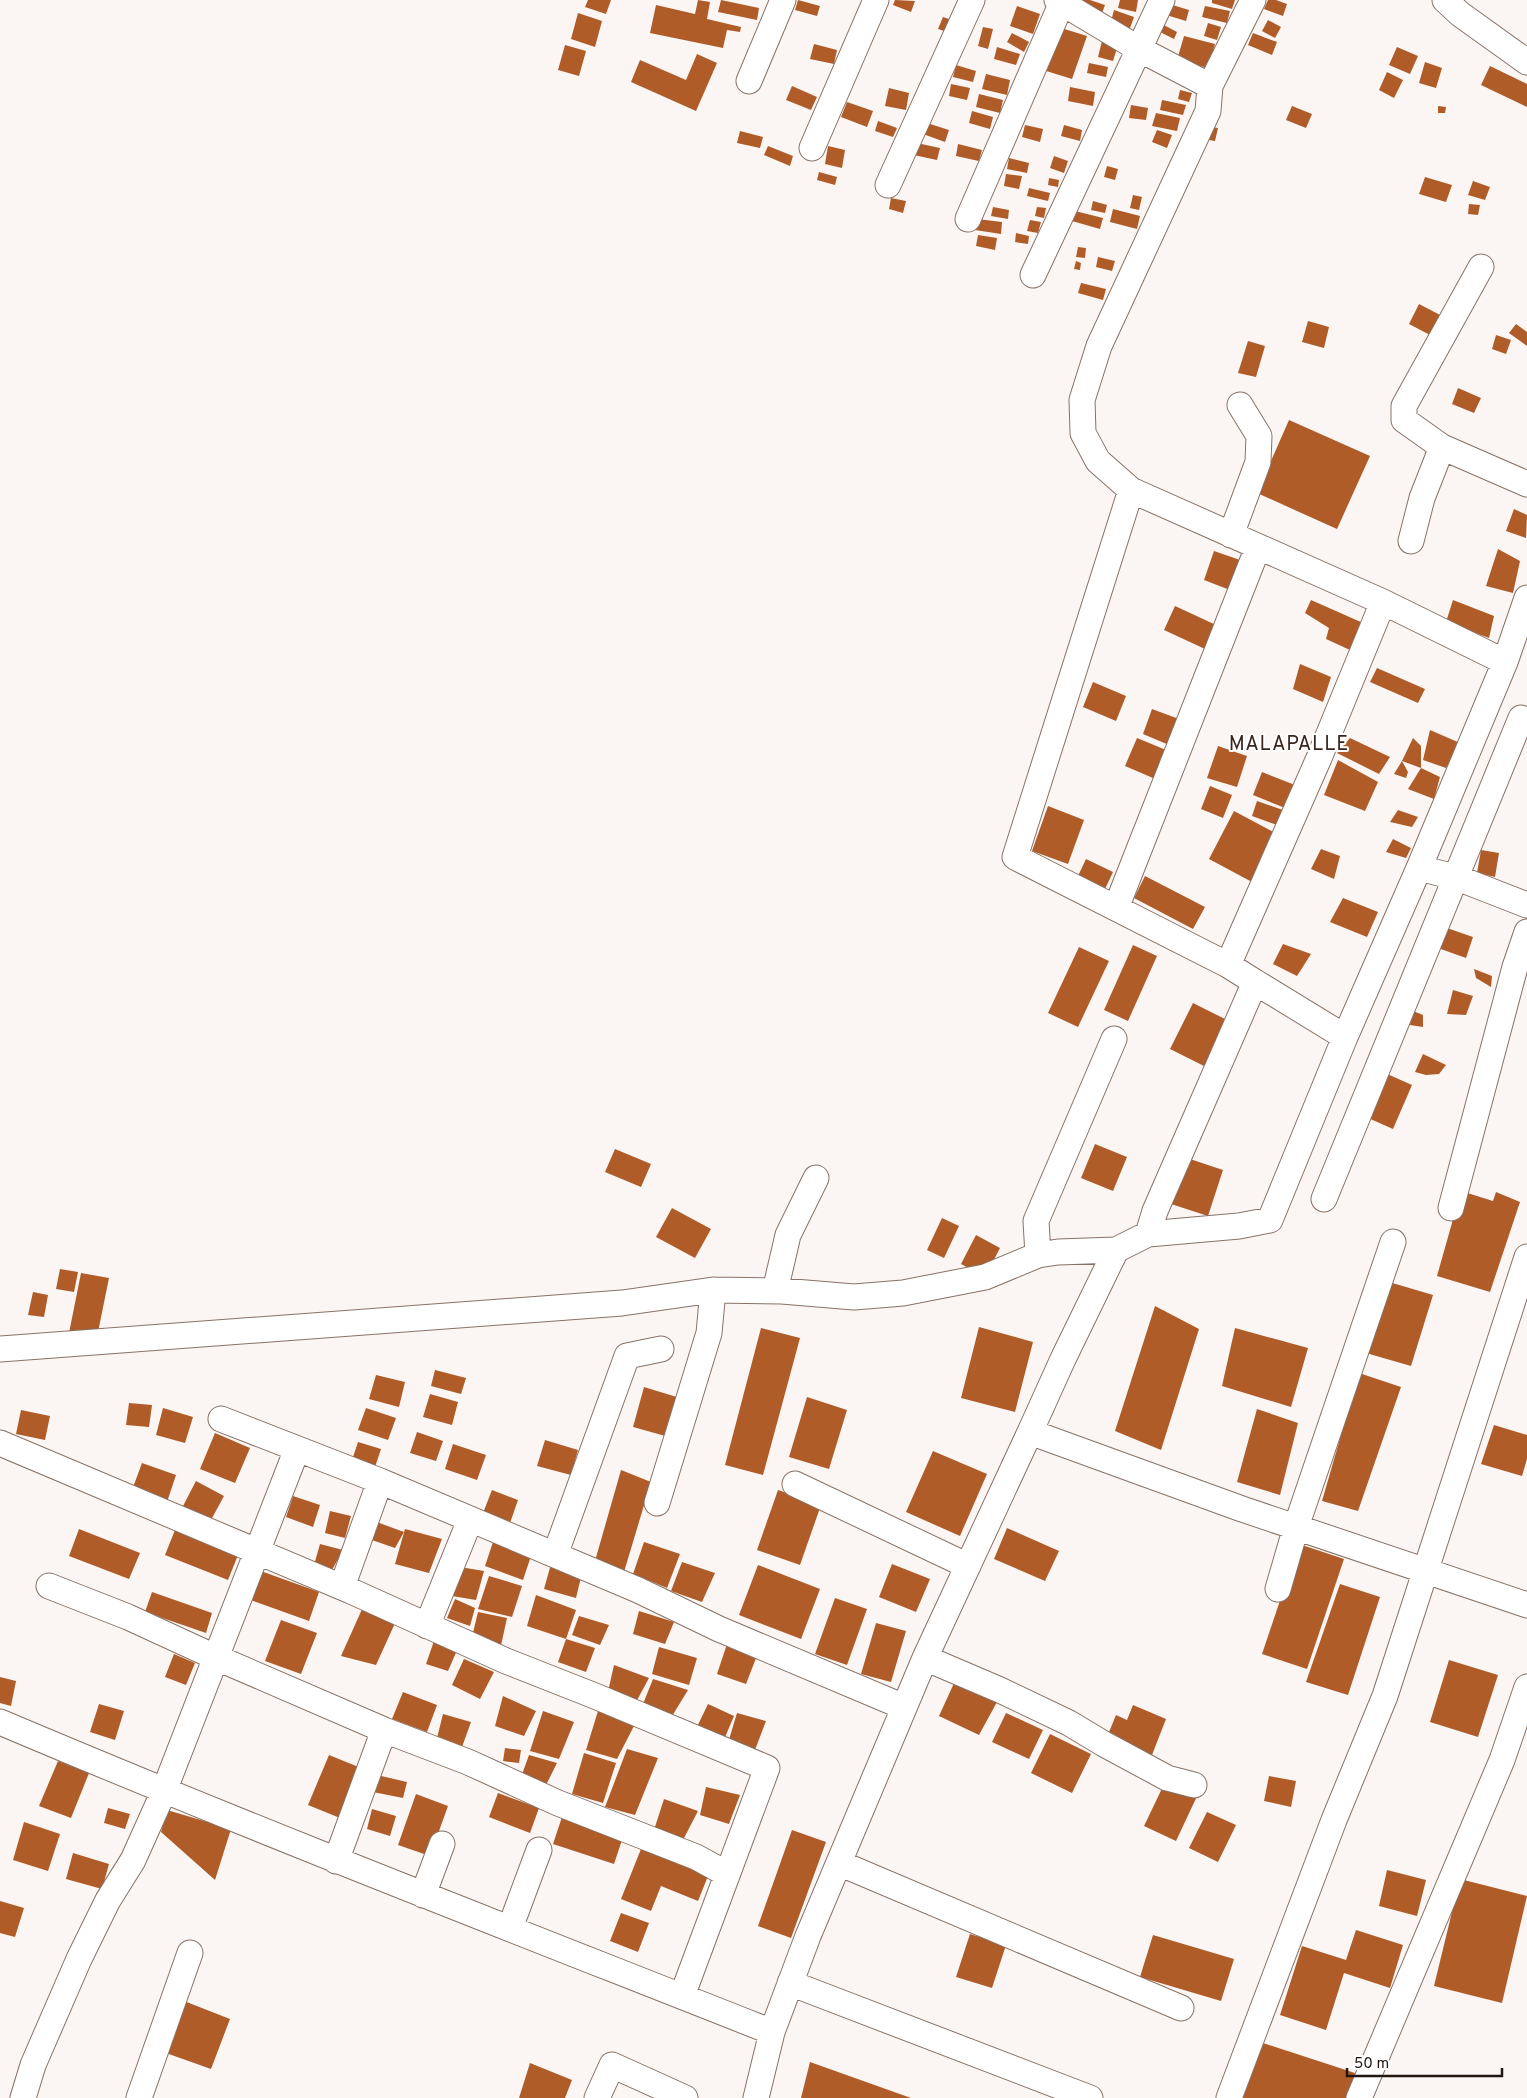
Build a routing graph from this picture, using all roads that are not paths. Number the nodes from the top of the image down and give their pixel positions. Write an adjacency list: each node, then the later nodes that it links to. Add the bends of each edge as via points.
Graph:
1 (782, 0): 10 (street)
2 (876, 0): 12 (street)
3 (972, 0): 13 (street)
4 (1162, 0): 8 (street)
5 (1253, 0): 11 (street)
6 (1445, 0): 9 (street)
7 (1061, 1): 8 (street); 14 (street)
8 (1139, 49): 11 (street); 16 (street)
9 (1527, 62)
10 (748, 81)
11 (1210, 86): 20 (street, via 1208,111 1099,346 1082,400 1083,434 1098,461)
12 (812, 148)
13 (888, 186)
14 (968, 219)
15 (1481, 267): 18 (street, via 1404,406 1404,420)
16 (1033, 275)
17 (1240, 404): 21 (street, via 1259,436 1258,462)
18 (1442, 447): 19 (street); 22 (street, via 1422,498)
19 (1527, 484)
20 (1131, 490): 21 (street); 32 (street, via 1015,857)
21 (1231, 535): 23 (street)
22 (1411, 541)
23 (1258, 547): 25 (street); 32 (street)
24 (1527, 598): 26 (street)
25 (1383, 602): 26 (street); 34 (street)
26 (1505, 662): 27 (street)
27 (1486, 706): 28 (street); 29 (street)
28 (1524, 719): 30 (street)
29 (1419, 868): 30 (street); 36 (street)
30 (1455, 877): 31 (street); 39 (street)
31 (1527, 905)
32 (1116, 908): 34 (street)
33 (1527, 932): 40 (street)
34 (1228, 965): 35 (street)
35 (1255, 982): 36 (street); 41 (street, via 1155,1211)
36 (1345, 1036): 41 (street, via 1270,1220)
37 (1114, 1040): 44 (street, via 1036,1221)
38 (816, 1178): 47 (street, via 788,1235)
39 (1324, 1199)
40 (1451, 1208)
41 (1148, 1234): 43 (street)
42 (1393, 1242): 58 (street)
43 (1116, 1250): 44 (street); 51 (street)
44 (1038, 1255): 47 (street, via 985,1276 903,1293 854,1297)
45 (1527, 1257): 62 (street)
46 (713, 1290): 47 (street); 48 (street, via 622,1303); 56 (street, via 709,1333)
47 (775, 1291)
48 (0, 1349)
49 (661, 1349): 60 (street, via 627,1356)
50 (221, 1419): 53 (street)
51 (1030, 1432): 58 (street); 61 (street)
52 (0, 1443): 59 (street)
53 (297, 1449): 54 (street); 59 (street)
54 (380, 1481): 57 (street); 64 (street)
55 (795, 1484): 61 (street)
56 (656, 1503)
57 (470, 1520): 60 (street); 67 (street)
58 (1296, 1527): 62 (street); 65 (street)
59 (257, 1552): 64 (street); 68 (street)
60 (555, 1555): 71 (street)
61 (968, 1566): 69 (street)
62 (1427, 1571): 66 (street); 94 (street, via 1385,1696 1334,1820)
63 (49, 1586): 68 (street, via 128,1617)
64 (342, 1587): 67 (street)
65 (1278, 1589)
66 (1527, 1605)
67 (427, 1626): 80 (street, via 767,1768)
68 (215, 1657): 73 (street); 75 (street)
69 (924, 1658): 71 (street); 74 (street, via 1069,1723 1167,1778)
70 (1527, 1687): 95 (street, via 1498,1768)
71 (904, 1707): 79 (street)
72 (0, 1722): 75 (street)
73 (384, 1730): 78 (street); 80 (street, via 696,1857)
74 (1194, 1785)
75 (164, 1791): 78 (street); 88 (street, via 133,1860 108,1900 79,1959)
76 (442, 1844): 81 (street)
77 (539, 1850): 82 (street)
78 (336, 1861): 81 (street)
79 (839, 1863): 84 (street); 86 (street)
80 (727, 1874): 85 (street)
81 (423, 1895): 82 (street)
82 (510, 1928): 85 (street)
83 (190, 1953): 89 (street)
84 (790, 1983): 87 (street); 93 (street)
85 (682, 1996): 87 (street)
86 (1181, 2008)
87 (772, 2032): 92 (street)
88 (22, 2098)
89 (139, 2098)
90 (597, 2098): 91 (street, via 612,2065)
91 (685, 2098)
92 (756, 2098)
93 (1090, 2098)
94 (1229, 2098)
95 (1359, 2098)

